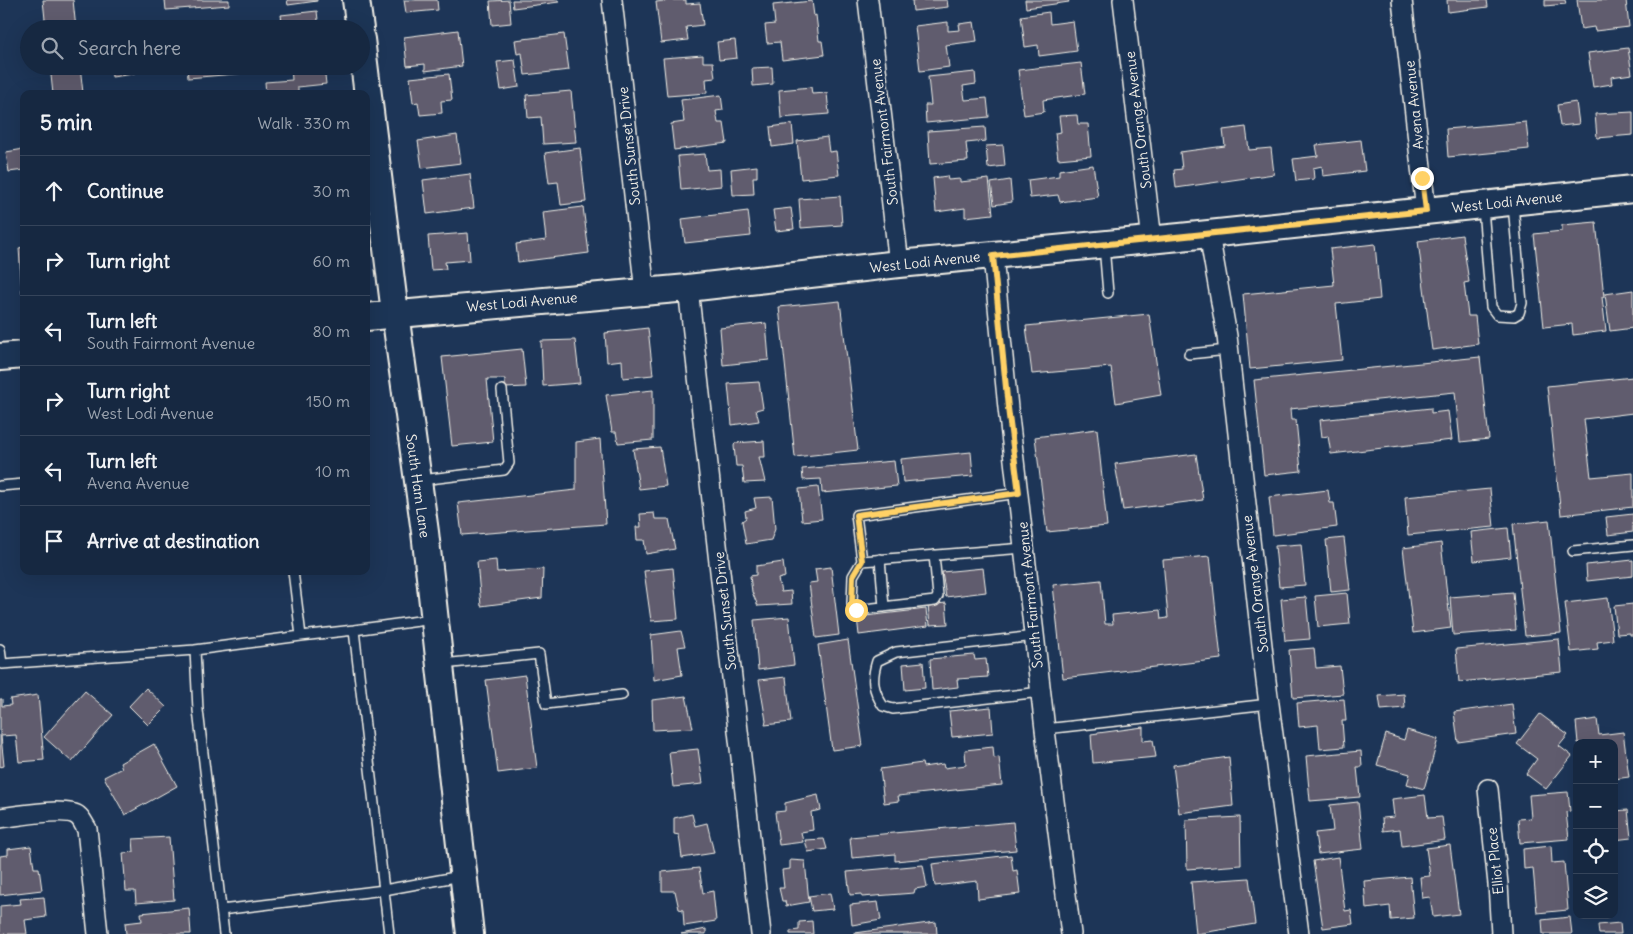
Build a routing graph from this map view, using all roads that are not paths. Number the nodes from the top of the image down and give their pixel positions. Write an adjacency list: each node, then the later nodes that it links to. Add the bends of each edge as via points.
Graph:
1 (356, 0): 6 (main road)
2 (612, 0): 20 (street, South Sunset Drive)
3 (868, 0): 18 (street, South Fairmont Avenue)
4 (1123, 0): 15 (street, South Orange Avenue)
5 (1402, 0): 13 (street, Avena Avenue)
6 (359, 20)
7 (365, 75): 8 (main road, South Ham Lane)
8 (367, 90)
9 (370, 112): 22 (main road, South Ham Lane)
10 (1633, 189): 11 (main road, West Lodi Avenue)
11 (1513, 202): 12 (main road, West Lodi Avenue); 12 (lane, via 1522,303 1519,313 1514,316 1497,316 1491,308)
12 (1483, 205): 13 (main road, West Lodi Avenue)
13 (1426, 211): 14 (main road, West Lodi Avenue)
14 (1209, 234): 15 (main road, West Lodi Avenue); 24 (street, South Orange Avenue)
15 (1152, 240): 16 (main road, West Lodi Avenue)
16 (1104, 245): 17 (main road, West Lodi Avenue); 21 (lane)
17 (993, 256): 18 (main road, West Lodi Avenue); 32 (street, South Fairmont Avenue)
18 (900, 264): 19 (main road, West Lodi Avenue)
19 (688, 288): 20 (main road, West Lodi Avenue); 61 (street, South Sunset Drive)
20 (645, 292): 22 (main road, West Lodi Avenue)
21 (1108, 293)
22 (395, 313): 23 (main road, West Lodi Avenue); 29 (main road, South Ham Lane)
23 (370, 316)
24 (1228, 350): 25 (lane); 50 (street, South Orange Avenue)
25 (1189, 354)
26 (20, 355): 27 (main road)
27 (0, 357)
28 (502, 390): 29 (lane, via 509,463 504,470)
29 (418, 481): 41 (main road, South Ham Lane)
30 (20, 484): 31 (lane)
31 (0, 486)
32 (1019, 493): 34 (street, South Fairmont Avenue); 38 (lane, via 856,515)
33 (1633, 545): 35 (lane)
34 (1025, 548): 36 (lane); 44 (street, South Fairmont Avenue)
35 (1573, 551)
36 (934, 555): 37 (lane); 40 (lane, via 938,596 935,601)
37 (880, 559): 38 (lane); 40 (lane)
38 (862, 561): 40 (lane, via 853,576 852,604 856,610)
39 (293, 575): 43 (lane)
40 (884, 607)
41 (434, 618): 42 (lane); 47 (main road, South Ham Lane)
42 (354, 630): 43 (lane); 55 (lane)
43 (301, 636): 46 (lane)
44 (1035, 636): 48 (street, South Fairmont Avenue); 48 (lane, via 896,652 877,661 873,673 874,692 883,706 893,709)
45 (0, 649): 46 (lane, via 2,664)
46 (195, 650): 56 (lane, via 200,728)
47 (440, 664): 49 (lane, via 539,654 546,704); 54 (main road, South Ham Lane)
48 (1041, 692): 51 (street, South Fairmont Avenue)
49 (622, 695)
50 (1269, 704): 51 (lane); 63 (street, South Orange Avenue)
51 (1045, 729): 62 (street, South Fairmont Avenue)
52 (1488, 789): 64 (street, Elliot Place)
53 (0, 818): 57 (street, via 56,812 72,812 79,816 87,829)
54 (464, 876): 55 (lane); 60 (main road, South Ham Lane)
55 (384, 890): 56 (lane); 59 (lane)
56 (221, 910): 58 (lane)
57 (98, 934)
58 (224, 934)
59 (389, 934)
60 (470, 934)
61 (761, 934)
62 (1071, 934)
63 (1300, 934)
64 (1501, 934)

